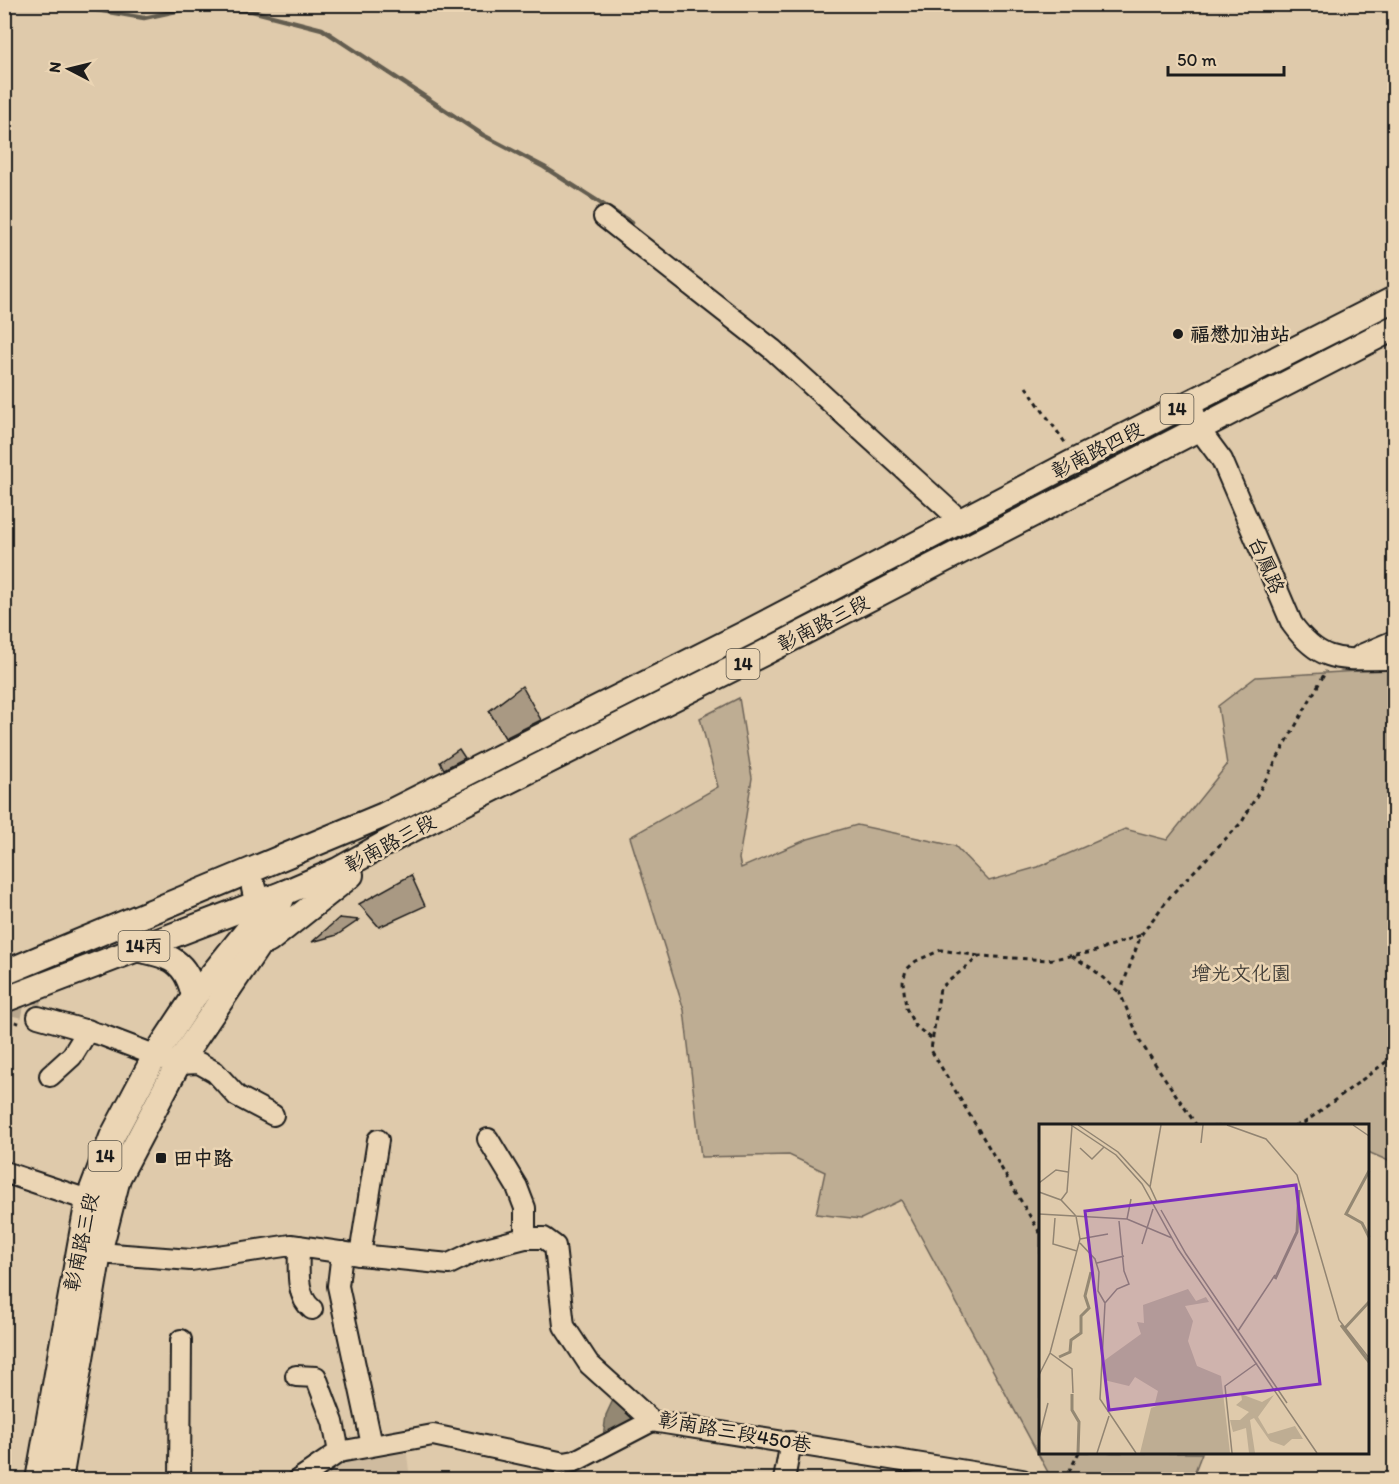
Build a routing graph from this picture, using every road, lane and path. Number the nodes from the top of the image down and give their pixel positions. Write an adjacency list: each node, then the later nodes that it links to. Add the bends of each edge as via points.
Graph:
1 (603, 217): 8 (street, via 772,349)
2 (1395, 299): 5 (main road, 彰南路四段 / 14)
3 (1395, 328): 6 (main road, 14)
4 (1026, 387): 7 (path)
5 (1191, 402): 6 (street, 台鳳路); 7 (main road, 彰南路四段 / 14)
6 (1199, 429): 10 (street, 台鳳路, via 1222,460 1292,624 1305,641); 12 (main road, 彰南路三段 / 14)
7 (1077, 460): 8 (main road, 彰南路四段 / 14)
8 (961, 521): 13 (main road, 彰南路三段 / 14, via 384,815)
9 (1395, 641): 10 (street)
10 (1342, 659): 11 (street); 16 (path, via 1242,822 1172,894)
11 (1395, 659)
12 (398, 837): 14 (main road, 彰南路三段 / 14, via 338,870); 18 (main road)
13 (250, 871): 14 (main road); 15 (main road, 彰南路三段 / 14); 21 (main road, 14丙)
14 (284, 893): 15 (main road, 14丙); 18 (main road, 彰南路三段 / 14, via 270,928)
15 (257, 901): 17 (main road, 14丙); 23 (main road, 彰南路三段 / 14, via 255,921)
16 (1141, 935): 20 (path); 22 (path)
17 (135, 949): 23 (main road, via 166,954 190,976); 24 (main road, 14丙)
18 (253, 954): 30 (main road, 彰南路三段 / 14)
19 (980, 956): 20 (path, via 1047,960); 27 (path, via 940,988); 27 (path, via 941,950 906,970 906,1008 915,1026)
20 (1072, 956): 22 (path)
21 (4, 974)
22 (1120, 993): 33 (path, via 1141,1043)
23 (194, 997): 28 (main road, 彰南路三段 / 14)
24 (4, 1000)
25 (39, 1014): 26 (street)
26 (88, 1030): 28 (street); 31 (street, via 72,1056)
27 (931, 1038): 39 (path, via 931,1050 939,1067)
28 (155, 1056): 30 (street); 38 (main road, 彰南路三段 / 14, via 112,1137)
29 (1395, 1056): 34 (path)
30 (178, 1064): 32 (street, via 199,1063 215,1072 237,1096); 42 (main road, 彰南路三段 / 14, via 118,1178)
31 (50, 1076)
32 (273, 1115)
33 (1197, 1124)
34 (1303, 1124)
35 (488, 1139): 40 (street, via 525,1208)
36 (378, 1140): 43 (street)
37 (4, 1172): 38 (street)
38 (88, 1200): 53 (main road, 彰南路三段 / 14)
39 (1039, 1230)
40 (525, 1238): 43 (street, 彰南路三段450巷, via 477,1250 449,1264); 47 (street, 彰南路三段450巷, via 544,1238 555,1246 564,1326 589,1364)
41 (299, 1246): 42 (street, 彰南路三段450巷, via 191,1260); 43 (street, 彰南路三段450巷); 44 (street, via 300,1284 306,1304)
42 (99, 1253): 54 (main road, 彰南路三段 / 14)
43 (351, 1254): 49 (street, via 338,1286)
44 (312, 1309)
45 (181, 1340): 55 (street)
46 (296, 1376): 50 (street, via 316,1377 333,1422)
47 (652, 1420): 48 (street, 彰南路三段450巷); 49 (street, via 575,1461 564,1463 433,1435)
48 (791, 1442): 52 (street, 彰南路三段450巷); 57 (street)
49 (372, 1445): 50 (street)
50 (339, 1452): 56 (street)
51 (1078, 1454): 59 (path)
52 (980, 1476): 58 (street, 彰南路三段450巷)
53 (38, 1479)
54 (60, 1479)
55 (180, 1479)
56 (298, 1479)
57 (784, 1479)
58 (1022, 1479)
59 (1065, 1479)

